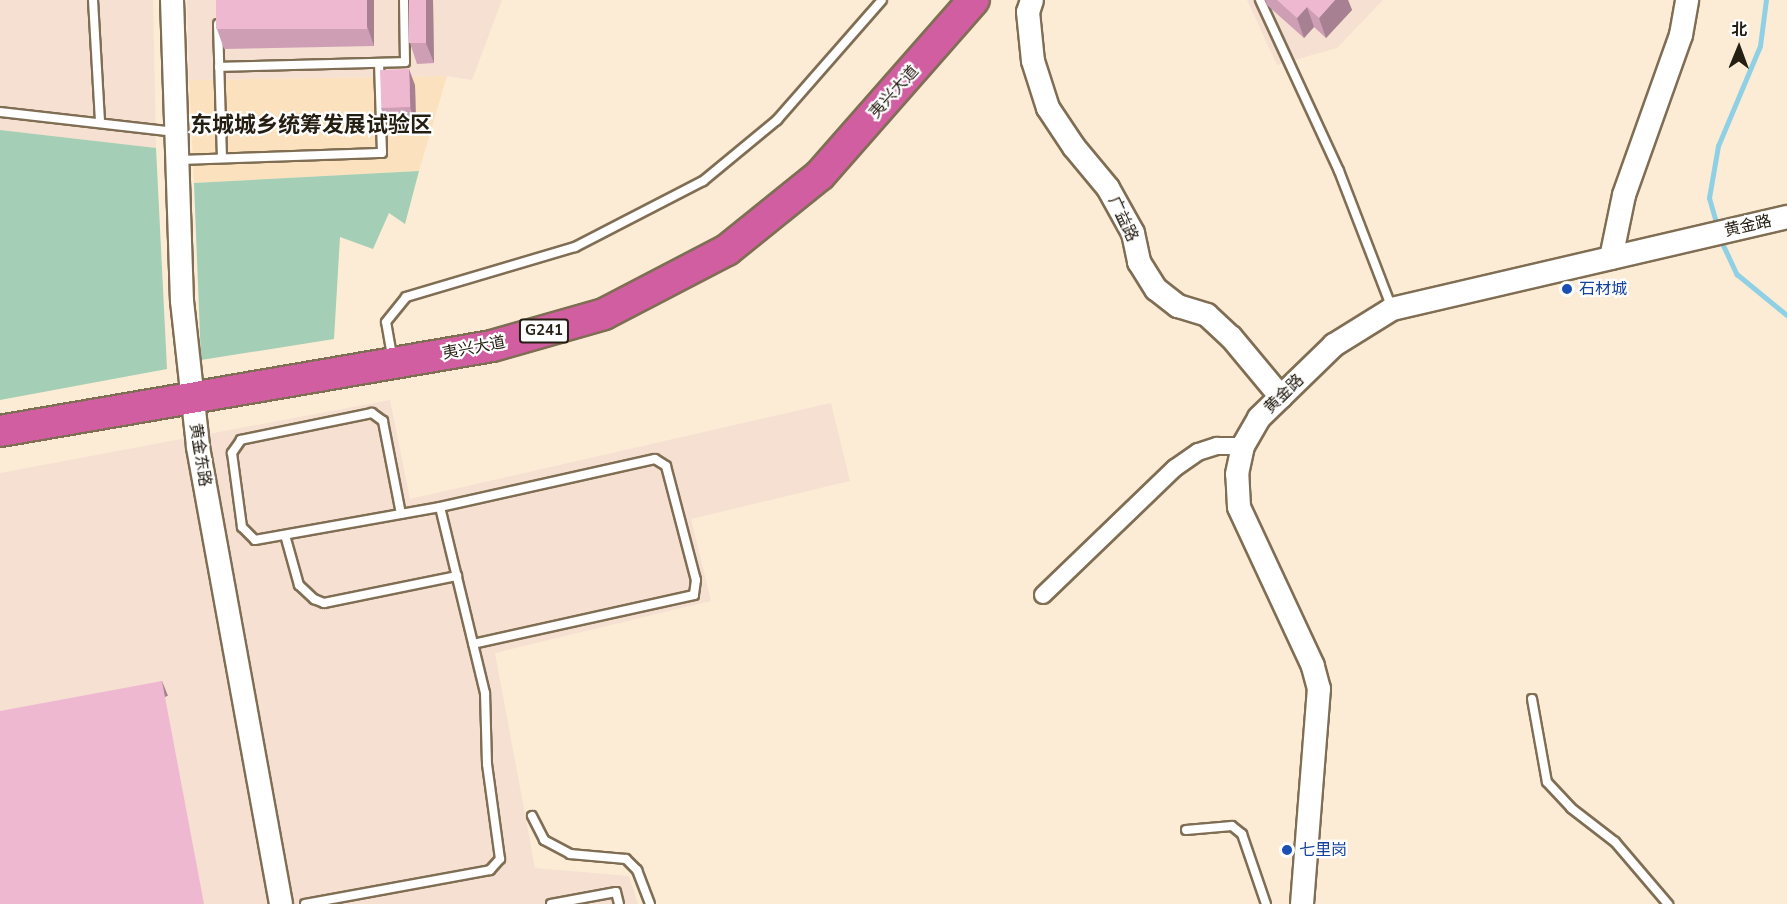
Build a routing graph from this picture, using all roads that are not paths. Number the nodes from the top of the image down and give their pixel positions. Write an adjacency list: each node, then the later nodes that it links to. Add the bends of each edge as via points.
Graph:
1 (93, 0): 16 (lane)
2 (172, 0): 17 (street, 黄金东路)
3 (404, 0): 13 (lane, via 405,62)
4 (867, 0): 11 (lane)
5 (882, 0): 11 (lane)
6 (956, 0): 23 (highway, 夷兴大道 / G241, via 811,165 719,239 599,302 489,333)
7 (974, 0): 24 (highway, 夷兴大道 / G241, via 820,175 726,250 604,314 492,346)
8 (1032, 0): 25 (street, 广益路, via 1028,12 1033,62 1048,108 1108,188 1133,233 1139,262 1156,289 1178,306 1207,315)
9 (1260, 0): 22 (lane, via 1339,171)
10 (1687, 0): 21 (street, via 1681,35 1624,195)
11 (873, 10): 23 (lane, via 777,120 703,181 575,247 406,297 386,322)
12 (218, 11): 14 (lane)
13 (379, 64): 14 (lane); 18 (lane, via 382,153)
14 (219, 67): 18 (lane)
15 (0, 112): 16 (lane)
16 (100, 123): 17 (lane)
17 (176, 132): 19 (street, 黄金东路)
18 (222, 158): 19 (lane)
19 (177, 160): 24 (street, 黄金东路, via 182,301)
20 (1779, 219): 21 (street, 黄金路)
21 (1611, 258): 22 (street, 黄金路)
22 (1392, 309): 25 (street, 黄金路, via 1334,345)
23 (391, 351): 24 (highway, 夷兴大道 / G241)
24 (192, 391): 26 (highway, 夷兴大道 / G241); 27 (highway, 夷兴大道 / G241); 38 (street, 黄金东路, via 198,447)
25 (1281, 397): 28 (street, 黄金路, via 1259,418)
26 (0, 418)
27 (0, 431)
28 (1243, 446): 33 (street, via 1217,446 1198,452 1175,468); 44 (street, 黄金路, via 1237,474 1239,507 1313,666 1319,689)
29 (440, 507): 30 (lane); 32 (lane); 34 (lane, via 655,459 666,466 696,580 694,595)
30 (401, 514): 31 (lane); 31 (lane, via 383,421 372,414 241,440 232,453 242,527 255,540)
31 (285, 535): 32 (lane, via 299,585 324,603)
32 (457, 576): 34 (lane)
33 (1043, 595)
34 (473, 644): 39 (lane, via 485,693 487,764 500,858 490,870)
35 (1532, 699): 45 (lane, via 1547,782 1571,808 1615,842)
36 (532, 816): 42 (lane, via 544,840 570,854 626,859 637,870)
37 (1186, 830): 43 (lane, via 1232,826 1242,834)
38 (280, 904)
39 (305, 904)
40 (551, 904): 41 (lane, via 616,892)
41 (619, 904)
42 (650, 904)
43 (1266, 904)
44 (1302, 904)
45 (1668, 904)

